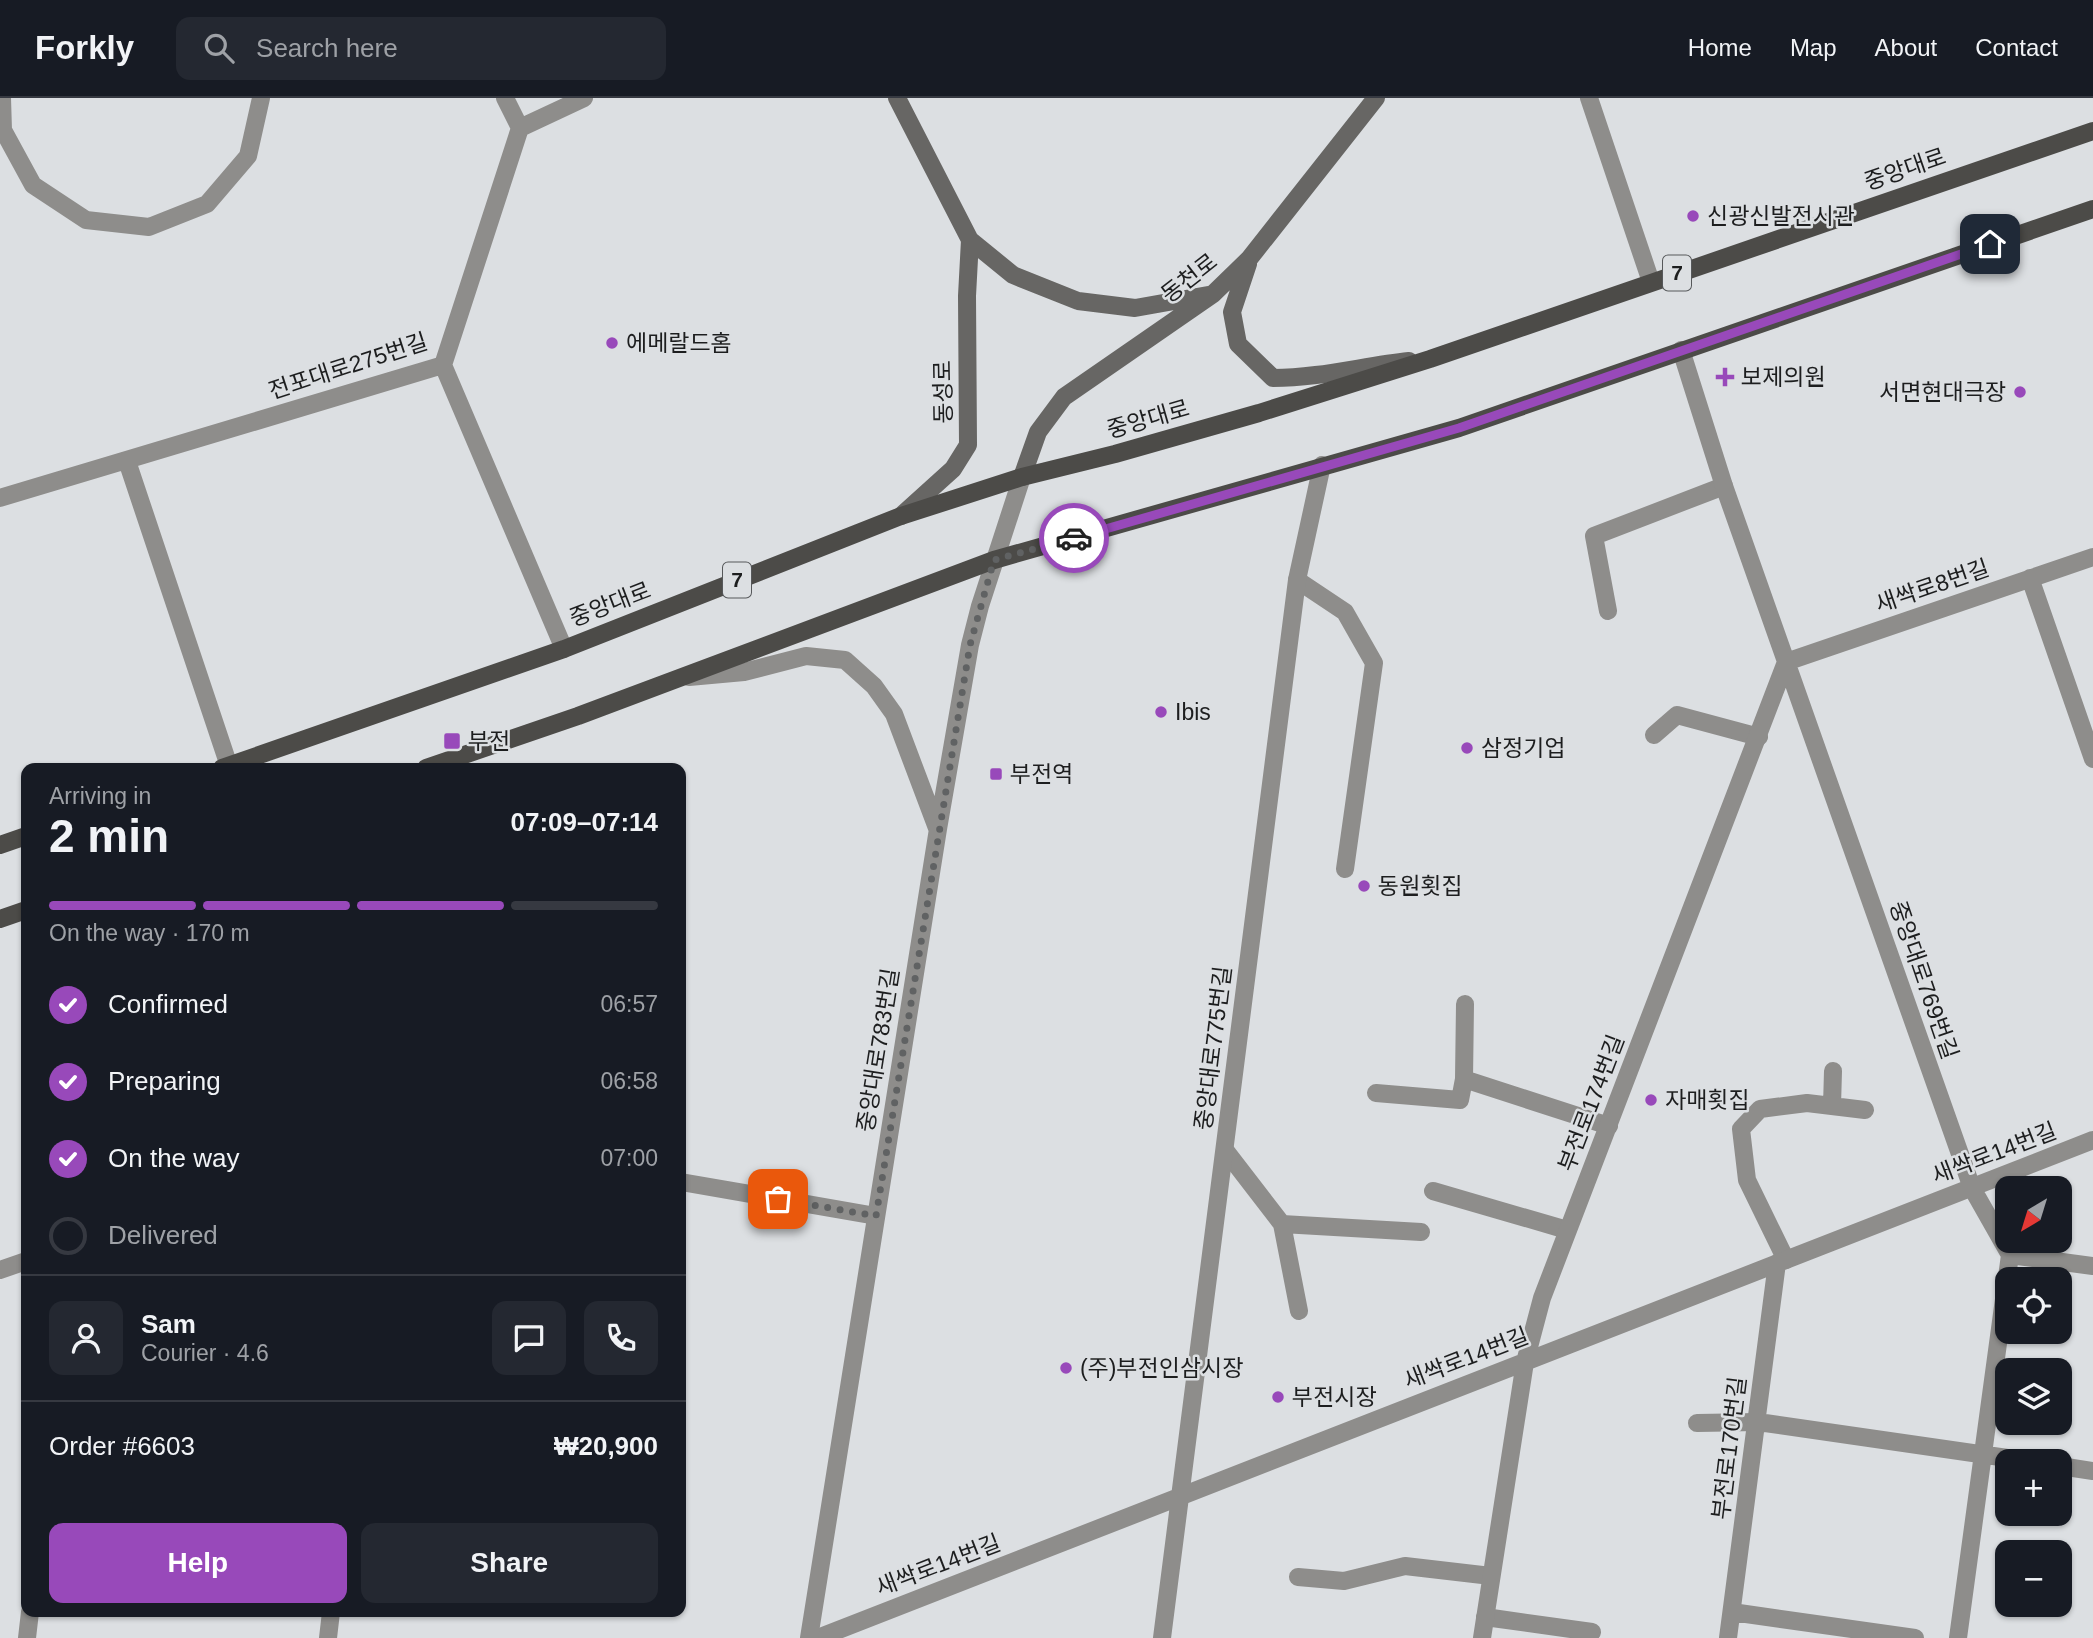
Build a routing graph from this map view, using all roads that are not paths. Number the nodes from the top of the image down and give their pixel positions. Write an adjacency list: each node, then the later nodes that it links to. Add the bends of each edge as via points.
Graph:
1 (2, 98): 2 (street, via 3,130 33,185 86,220 149,227 207,204 248,156)
2 (261, 98)
3 (505, 98): 8 (street)
4 (584, 98): 8 (street)
5 (897, 98): 11 (main road)
6 (1376, 98): 12 (main road, 동천로)
7 (1589, 98): 13 (street)
8 (520, 128): 17 (street, 전포대로275번길)
9 (2093, 131): 13 (main road, 중앙대로 / 7)
10 (2093, 209): 15 (main road)
11 (970, 240): 14 (main road, via 1013,275 1078,301 1135,308); 23 (main road, 동성로, via 968,445 954,469)
12 (1249, 259): 14 (main road, 동천로); 16 (main road, via 1232,312 1238,344 1273,378 1310,378 1358,366)
13 (1651, 282): 16 (main road, 중앙대로 / 7)
14 (1213, 294): 20 (main road, 동천로, via 1064,397 1038,432)
15 (1681, 350): 19 (main road, via 1459,428); 21 (street, 중앙대로769번길)
16 (1430, 359): 20 (main road, 중앙대로 / 7, via 1259,413)
17 (443, 365): 18 (street, 전포대로275번길); 29 (street)
18 (127, 461): 22 (street, 전포대로275번길); 35 (street)
19 (1322, 465): 25 (main road); 27 (street, 중앙대로775번길)
20 (1022, 477): 23 (main road, 중앙대로 / 7); 25 (street, 중앙대로783번길)
21 (1724, 486): 28 (street, via 1594,536); 30 (street, 중앙대로769번길)
22 (0, 498)
23 (901, 516): 29 (main road, 중앙대로 / 7)
24 (2093, 557): 26 (street, 새싹로8번길)
25 (994, 560): 31 (main road); 38 (street, 중앙대로783번길, via 970,645)
26 (2030, 578): 30 (street, 새싹로8번길); 34 (street)
27 (1297, 579): 41 (street, via 1345,612 1374,663); 52 (street, 중앙대로775번길)
28 (1608, 611)
29 (564, 649): 36 (main road, 중앙대로 / 7)
30 (1786, 662): 33 (street, 부전로174번길); 54 (street, 중앙대로769번길)
31 (668, 680): 37 (main road); 38 (street, via 744,672 806,656 845,660 874,686 894,715)
32 (1654, 735): 33 (street, via 1677,715)
33 (1759, 737): 50 (street, 부전로174번길)
34 (2093, 759)
35 (224, 763)
36 (236, 763)
37 (441, 763)
38 (938, 829): 56 (street, 중앙대로783번길)
39 (21, 838): 40 (main road)
40 (0, 845)
41 (1345, 869)
42 (21, 912): 43 (main road)
43 (0, 919)
44 (1465, 1004): 46 (street)
45 (1833, 1071): 48 (street)
46 (1464, 1079): 47 (street, via 1461,1100); 50 (street)
47 (1376, 1093)
48 (1832, 1106): 49 (street); 61 (street, via 1807,1103 1760,1109 1741,1129 1747,1180)
49 (1865, 1110)
50 (1609, 1126): 58 (street, 부전로174번길)
51 (2093, 1140): 54 (street, 새싹로14번길)
52 (1225, 1150): 57 (street); 73 (street, 중앙대로775번길)
53 (686, 1183): 56 (street)
54 (1972, 1188): 60 (street, 중앙대로769번길); 61 (street, 새싹로14번길)
55 (1433, 1191): 58 (street)
56 (876, 1216): 83 (street, 중앙대로783번길)
57 (1282, 1224): 59 (street); 65 (street)
58 (1567, 1230): 66 (street, 부전로174번길)
59 (1421, 1232)
60 (2010, 1255): 63 (street); 69 (street)
61 (1781, 1262): 66 (street, 새싹로14번길); 67 (street, 부전로170번길)
62 (21, 1263): 64 (street)
63 (2093, 1266)
64 (0, 1270)
65 (1299, 1311)
66 (1525, 1362): 73 (street, 새싹로14번길); 74 (street, 부전로174번길)
67 (1758, 1422): 68 (street); 69 (street); 76 (street, 부전로170번길)
68 (1697, 1423)
69 (1983, 1454): 70 (street); 89 (street)
70 (1995, 1456)
71 (2072, 1468): 72 (street)
72 (2093, 1471)
73 (1178, 1497): 84 (street, 새싹로14번길); 85 (street, 중앙대로775번길)
74 (1491, 1576): 75 (street, via 1405,1566 1344,1581); 79 (street, 부전로174번길)
75 (1298, 1577)
76 (1732, 1612): 87 (street, 부전로170번길); 88 (street)
77 (29, 1617): 81 (street)
78 (330, 1617): 82 (street)
79 (1485, 1617): 80 (street); 86 (street, 부전로174번길)
80 (1592, 1632)
81 (27, 1638)
82 (328, 1638)
83 (809, 1638)
84 (818, 1638)
85 (1162, 1638)
86 (1482, 1638)
87 (1728, 1638)
88 (1915, 1638)
89 (1958, 1638)

